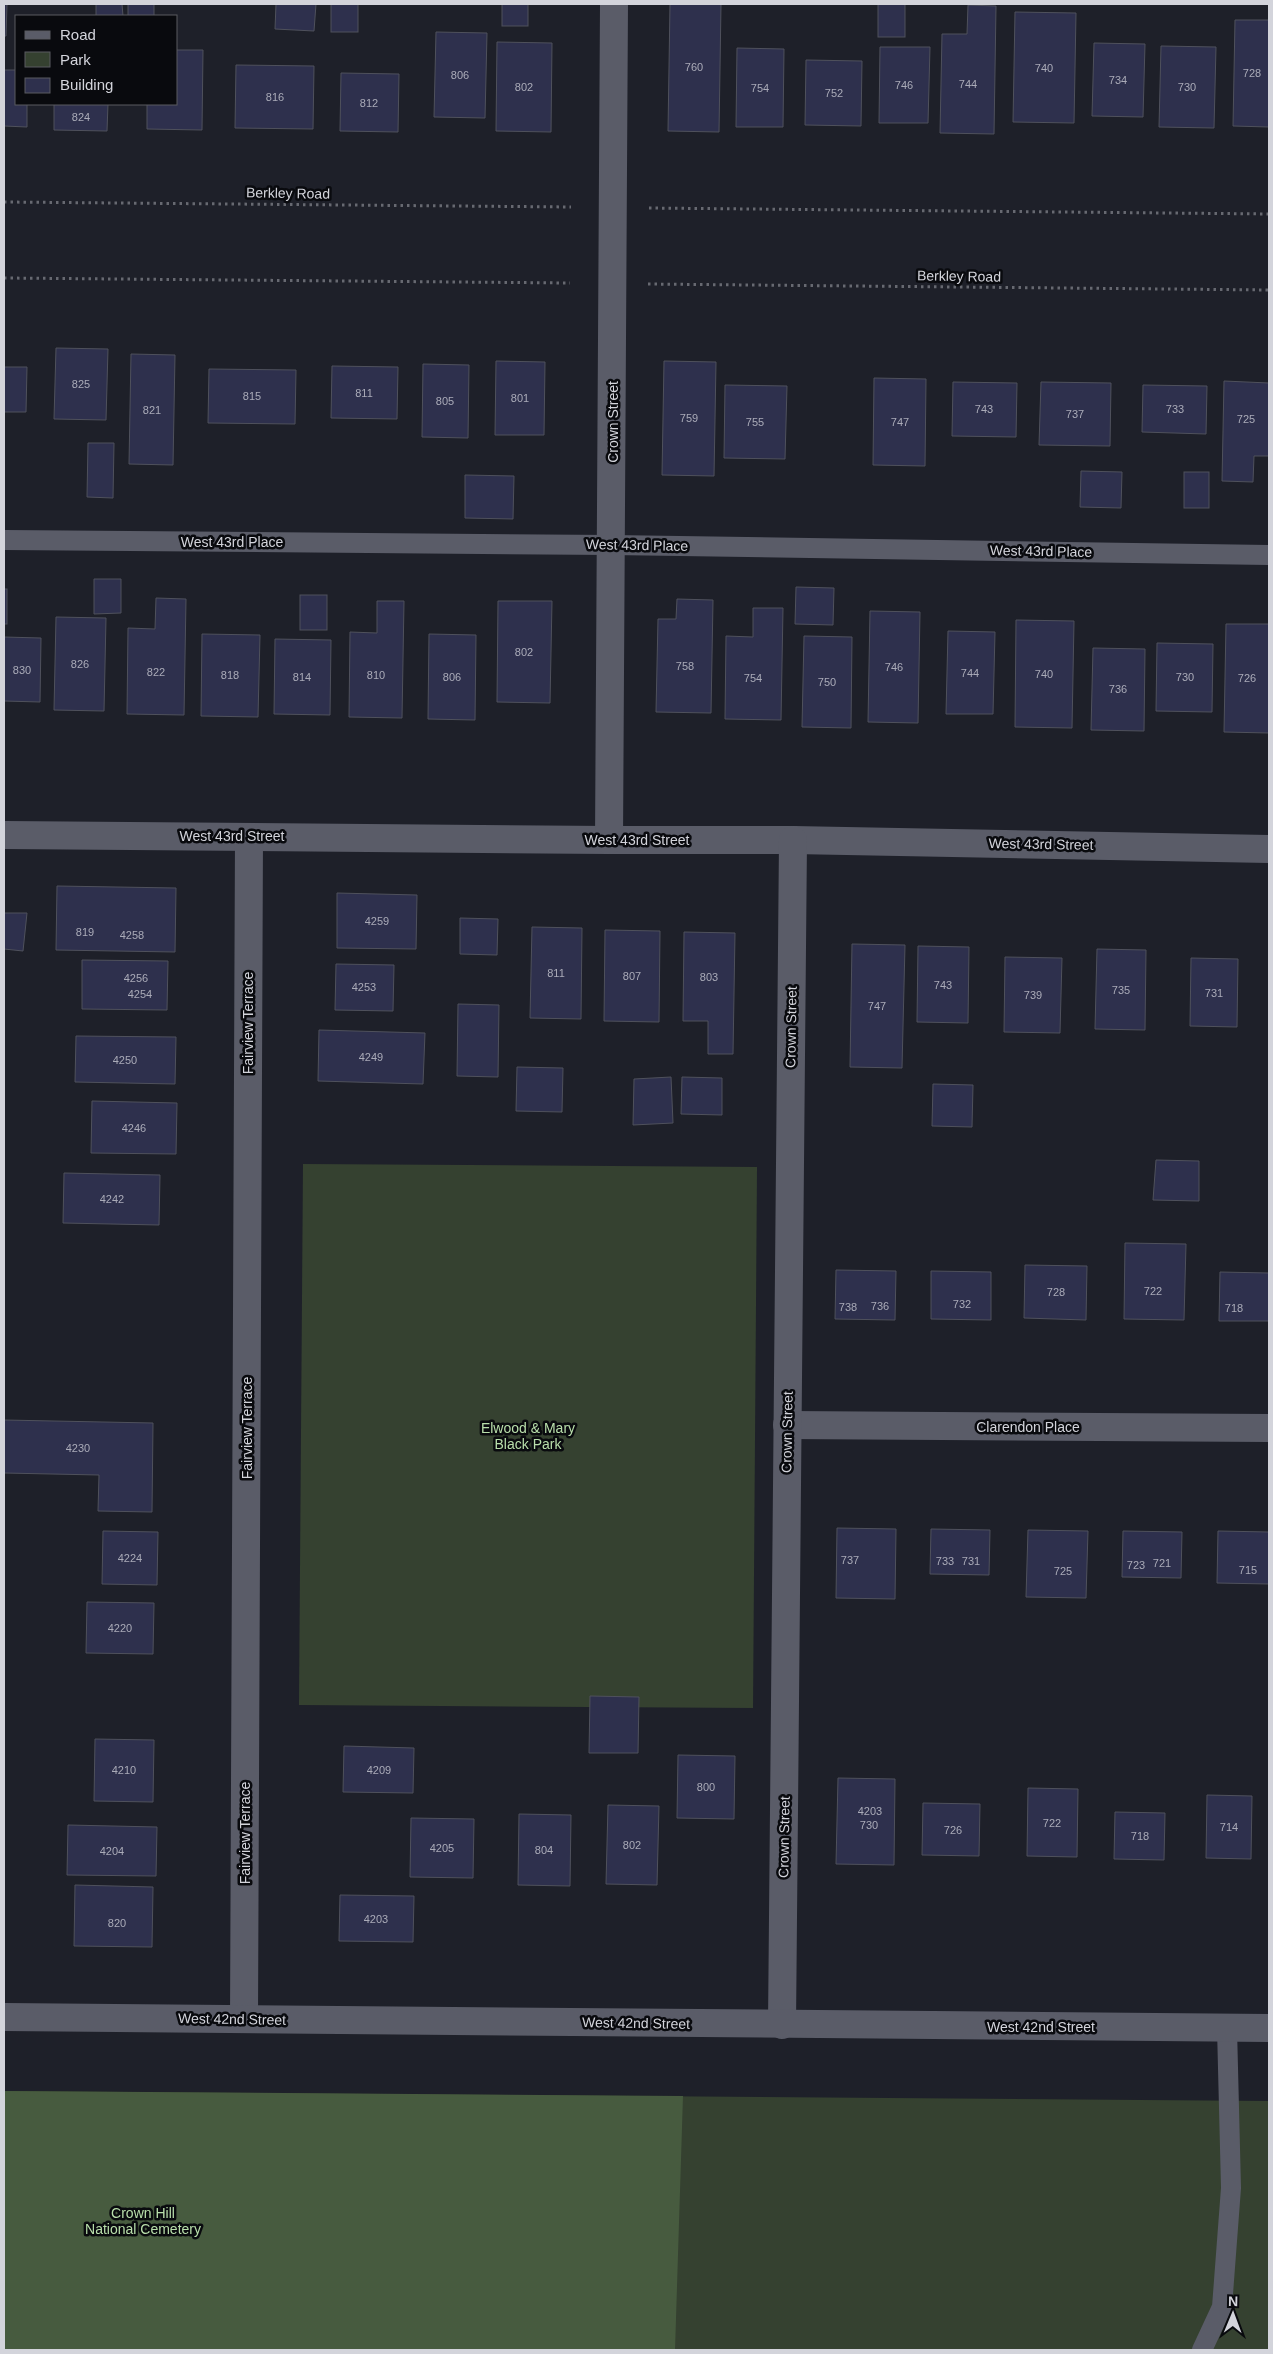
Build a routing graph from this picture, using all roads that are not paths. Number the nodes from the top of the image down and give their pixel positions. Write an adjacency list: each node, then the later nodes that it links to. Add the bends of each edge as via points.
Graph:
1 (614, 4): 3 (street, Crown Street)
2 (4, 540): 3 (lane, West 43rd Place)
3 (612, 545): 4 (lane, West 43rd Place); 7 (street, Crown Street)
4 (1269, 555)
5 (4, 835): 6 (street, West 43rd Street)
6 (249, 836): 7 (street, West 43rd Street); 13 (street, Fairview Terrace)
7 (609, 840): 8 (street, West 43rd Street)
8 (793, 840): 9 (street, West 43rd Street); 10 (street, Crown Street)
9 (1269, 849)
10 (788, 1425): 11 (street, Clarendon Place); 14 (street, Crown Street)
11 (1269, 1428)
12 (4, 2017): 13 (street, West 42nd Street)
13 (244, 2019): 14 (street, West 42nd Street)
14 (782, 2025): 15 (street, West 42nd Street)
15 (1227, 2028): 16 (street, West 42nd Street); 17 (lane, via 1231,2188 1222,2307)
16 (1269, 2028)
17 (1202, 2350)

